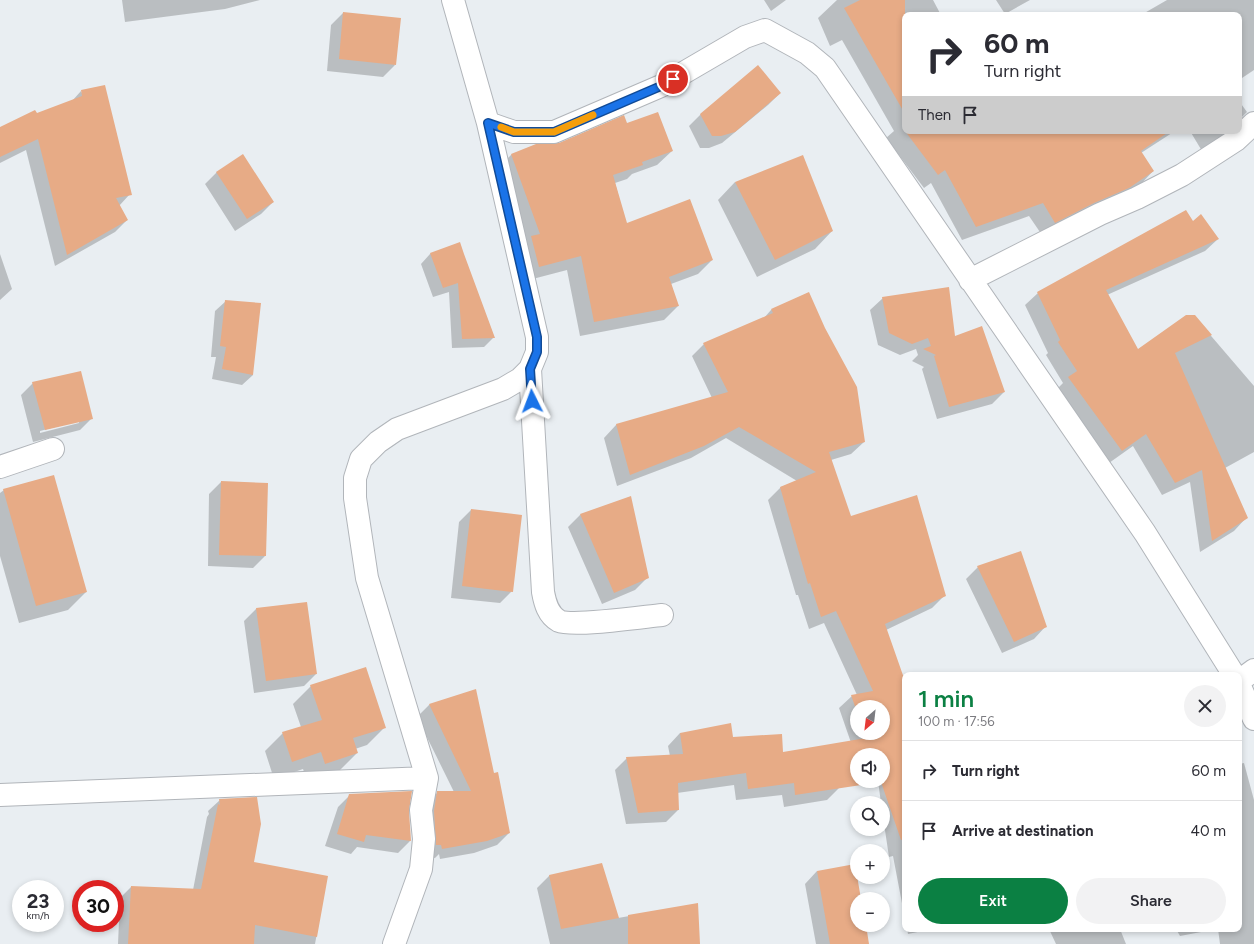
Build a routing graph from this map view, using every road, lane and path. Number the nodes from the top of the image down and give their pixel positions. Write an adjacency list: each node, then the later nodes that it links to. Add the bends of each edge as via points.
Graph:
1 (452, 0): 2 (street)
2 (488, 123): 4 (street, via 514,132 554,132 661,86 745,37 765,30 807,53 825,68); 5 (street, via 537,337 537,352)
3 (1254, 123): 4 (street, via 1236,140 1182,175)
4 (970, 280): 10 (street, via 1145,532)
5 (530, 369): 8 (street, via 545,604 559,621 574,623); 14 (street, via 520,379 503,389 397,429 378,442 361,459 355,478 355,498 367,578)
6 (53, 449): 7 (street)
7 (0, 467)
8 (662, 615)
9 (1254, 670): 11 (street)
10 (1232, 672)
11 (1242, 680)
12 (1242, 689): 13 (street)
13 (1254, 719)
14 (428, 778): 15 (street); 16 (street, via 421,810 424,839 421,869)
15 (0, 795)
16 (394, 944)

